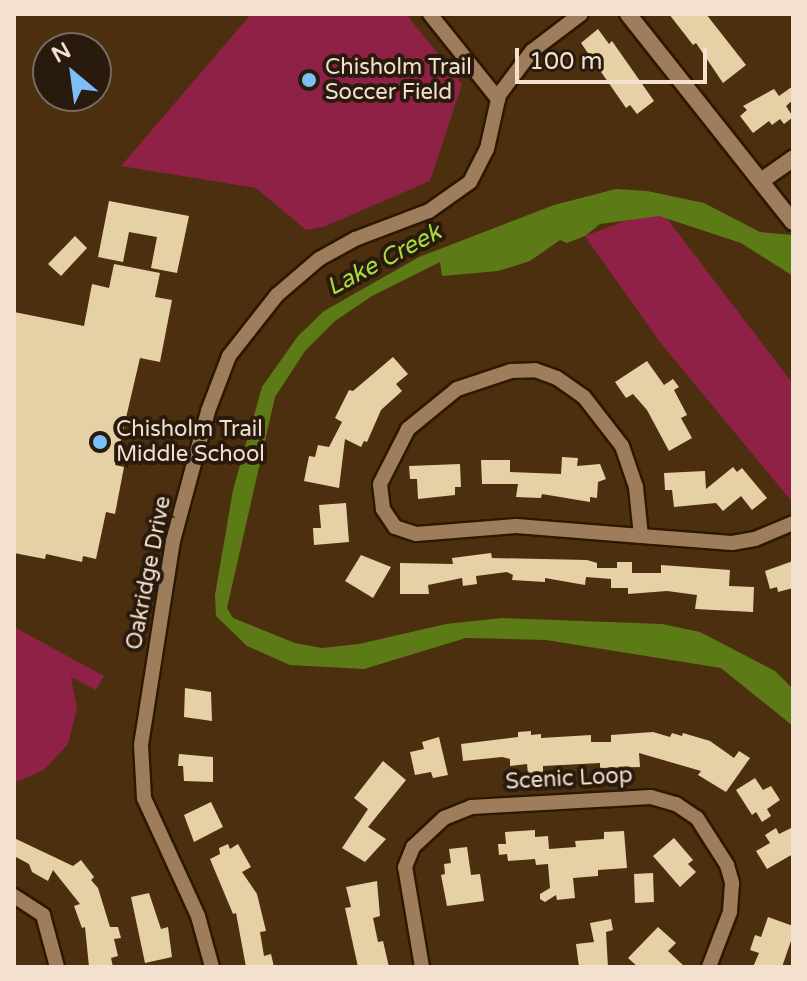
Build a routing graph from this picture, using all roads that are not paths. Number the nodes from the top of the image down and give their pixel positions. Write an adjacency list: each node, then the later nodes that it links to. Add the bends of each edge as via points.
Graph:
1 (430, 14): 4 (street)
2 (581, 14): 4 (street, Oakridge Drive, via 532,51)
3 (628, 14): 6 (street)
4 (498, 99): 12 (street, Oakridge Drive, via 484,158 470,182 429,211 355,239 303,271 255,319 229,356 208,411 173,541 141,745 144,798 198,916)
5 (793, 159): 6 (street)
6 (761, 181): 7 (street)
7 (790, 218)
8 (793, 523): 9 (street, via 732,543)
9 (641, 536): 9 (street, via 636,487 622,446 584,397 535,370 484,378 439,401 402,437 380,484 390,521 416,534 516,526)
10 (14, 896): 11 (street, via 43,915)
11 (57, 967)
12 (212, 967)
13 (422, 967): 14 (street, Scenic Loop, via 405,867 413,847 444,818 471,807 651,797 676,804 697,818 727,865 730,912)
14 (709, 967)

